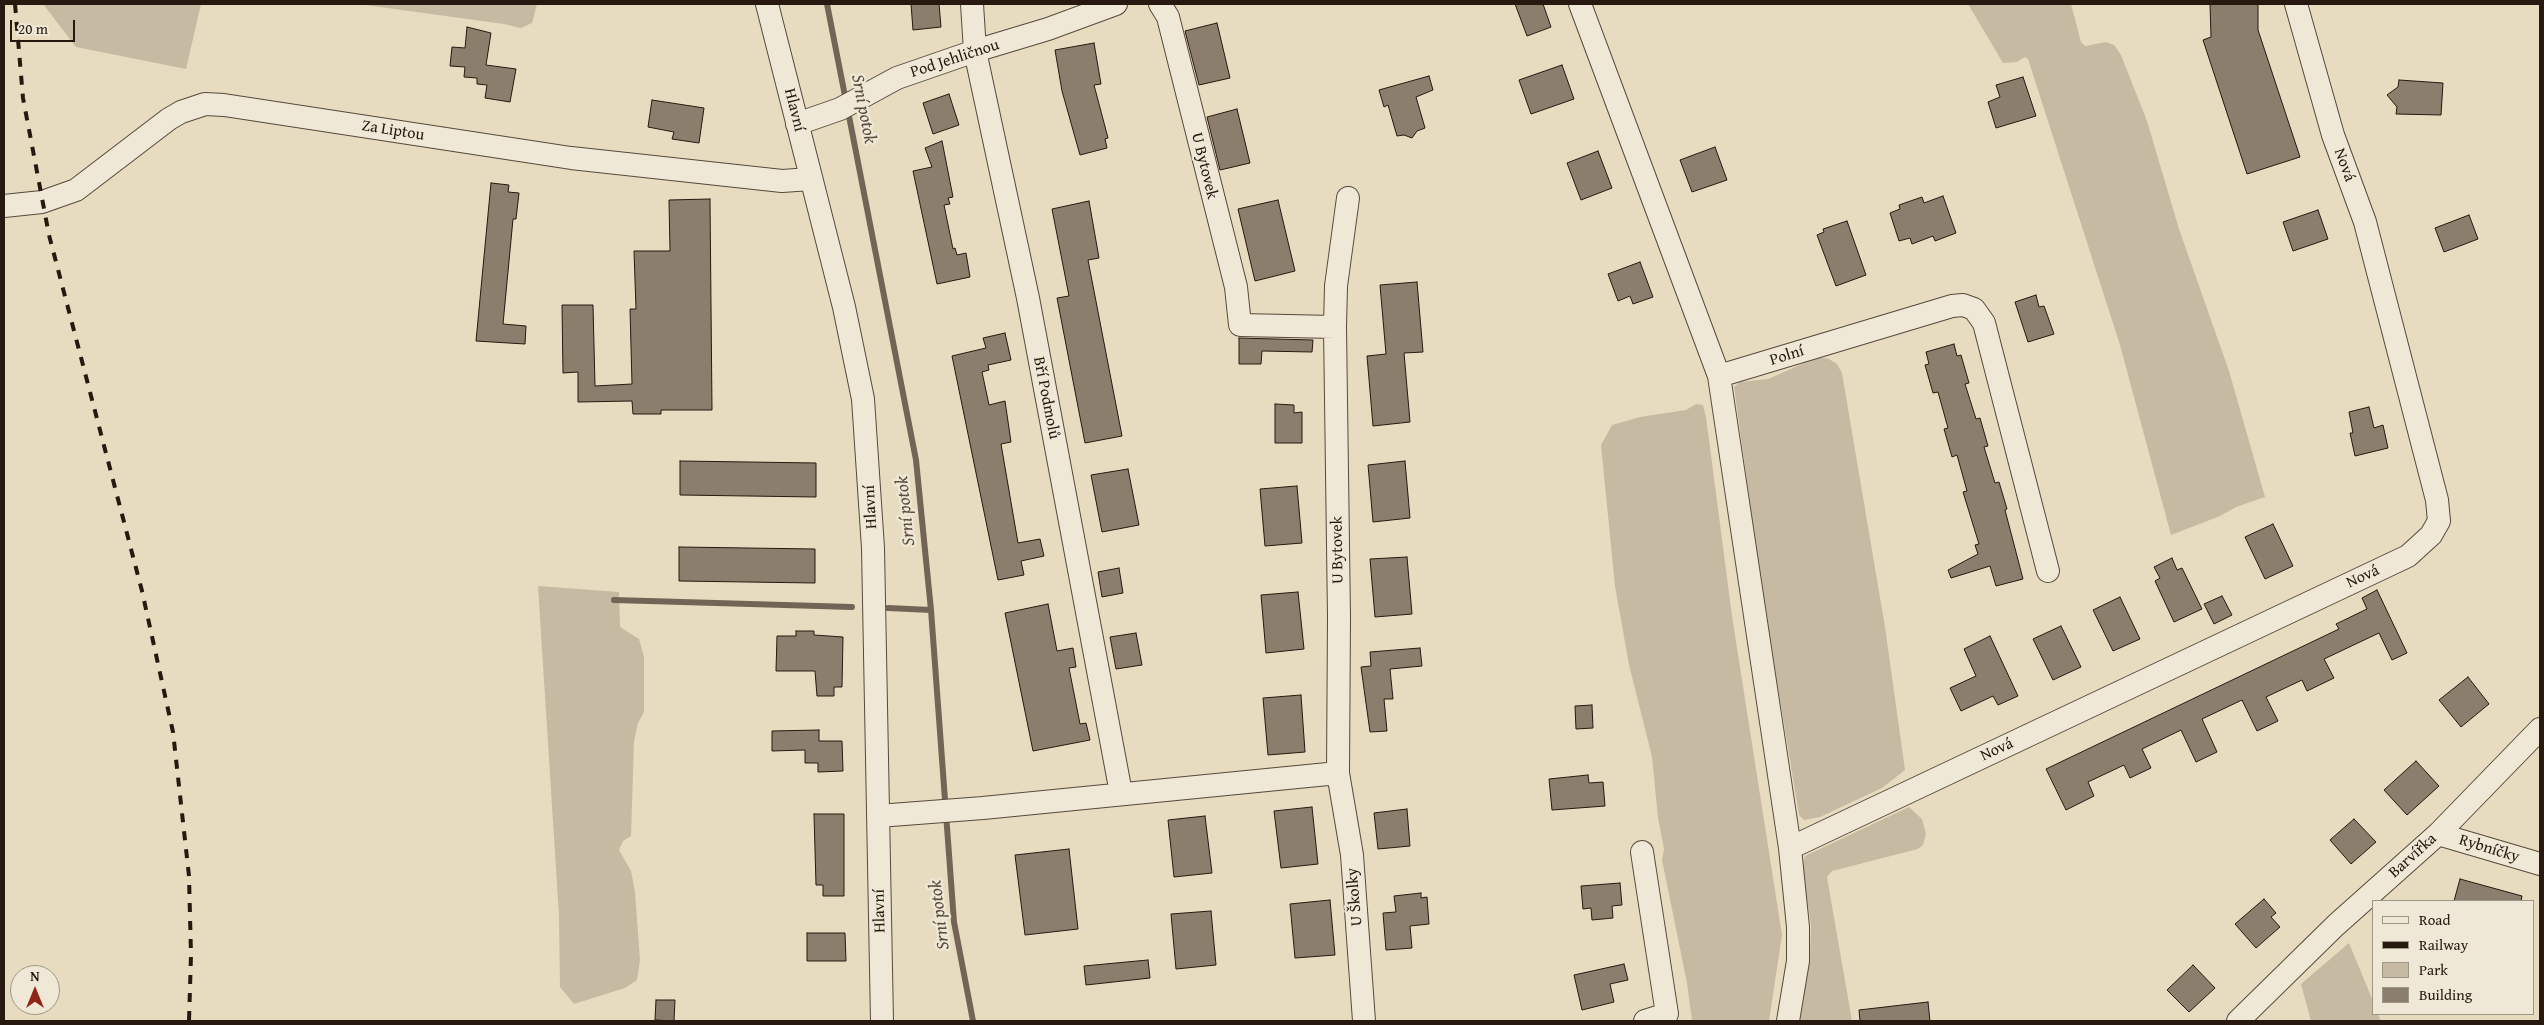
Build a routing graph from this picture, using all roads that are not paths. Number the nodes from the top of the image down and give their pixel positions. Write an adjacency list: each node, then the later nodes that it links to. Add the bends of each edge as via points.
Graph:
1 (767, 4): 8 (street, Hlavní)
2 (972, 4): 7 (street, Bří Podmolů)
3 (1116, 4): 7 (street, Pod Jehličnou)
4 (1160, 4): 12 (street, U Bytovek, via 1168,17 1236,287 1240,325)
5 (1580, 4): 13 (street)
6 (2296, 4): 20 (street, Nová, via 2333,135 2366,222 2434,490 2438,521 2431,535 2408,556)
7 (975, 51): 8 (street, Pod Jehličnou, via 897,78 840,109); 17 (street, Bří Podmolů, via 1028,298)
8 (797, 124): 9 (street, Hlavní)
9 (812, 179): 11 (street, Za Liptou, via 782,181 571,158 206,104 169,119 76,190 42,202); 18 (street, Hlavní, via 855,351 866,428 874,548)
10 (1348, 198): 12 (street, U Bytovek, via 1336,286)
11 (4, 206)
12 (1335, 326): 16 (street, U Bytovek)
13 (1719, 376): 14 (street, Polní, via 1952,306 1974,309 1984,323); 20 (street)
14 (2048, 571)
15 (2540, 729): 19 (street, Barvířka)
16 (1338, 773): 17 (street); 24 (street, U Školky, via 1352,855)
17 (1120, 793): 18 (street)
18 (878, 816): 23 (street, Hlavní)
19 (2438, 834): 22 (street, Rybníčky); 27 (street, Barvířka, via 2336,925)
20 (1790, 848): 26 (street, via 1798,961)
21 (1642, 852): 25 (street, via 1667,1014)
22 (2540, 864)
23 (882, 1021)
24 (1364, 1021)
25 (1645, 1021)
26 (1788, 1021)
27 (2238, 1021)

